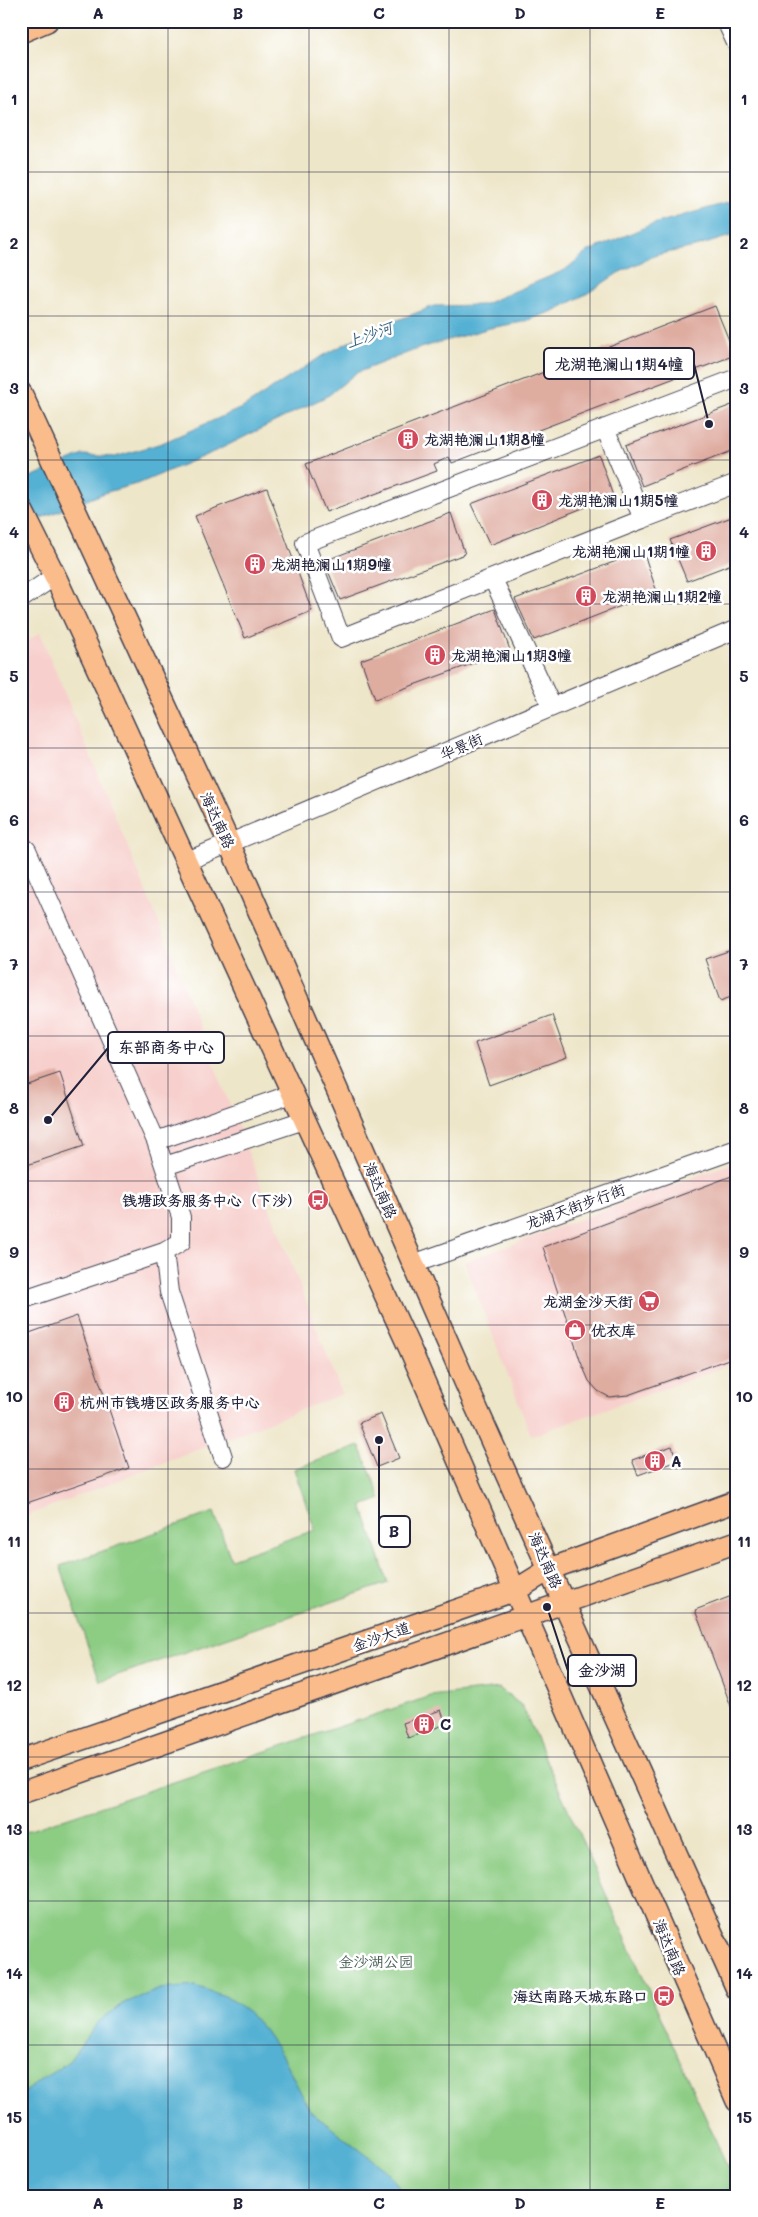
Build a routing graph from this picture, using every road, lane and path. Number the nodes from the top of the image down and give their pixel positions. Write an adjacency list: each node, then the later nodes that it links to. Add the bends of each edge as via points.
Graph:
1 (47, 21): 3 (main road)
2 (726, 21): 4 (street)
3 (21, 32)
4 (737, 45)
5 (737, 378): 7 (street)
6 (21, 393): 16 (main road, 海达南路)
7 (605, 428): 10 (street); 12 (street, via 305,543 341,638)
8 (737, 483): 10 (street)
9 (21, 508): 11 (main road, 海达南路)
10 (643, 519): 12 (street)
11 (55, 576): 13 (street); 18 (main road, 海达南路)
12 (493, 579): 15 (street)
13 (21, 599)
14 (737, 629): 15 (street, 华景街)
15 (552, 707): 16 (street, 华景街)
16 (229, 844): 18 (street, 华景街); 25 (main road, 海达南路)
17 (21, 845): 21 (street, via 27,850)
18 (185, 862): 19 (main road, 海达南路)
19 (292, 1094): 20 (main road, 海达南路); 21 (street)
20 (304, 1120): 23 (street); 31 (main road, 海达南路)
21 (156, 1141): 23 (street)
22 (737, 1148): 25 (street, 龙湖天街步行街)
23 (164, 1166): 24 (street, via 181,1217 181,1242)
24 (164, 1252): 26 (street); 27 (street, via 168,1292)
25 (413, 1264): 30 (main road, 海达南路)
26 (21, 1300)
27 (223, 1457)
28 (737, 1501): 30 (main road, 金沙大道)
29 (737, 1542): 32 (main road, 金沙大道)
30 (550, 1569): 31 (main road, 金沙大道); 32 (main road, 海达南路)
31 (516, 1590): 33 (main road, 海达南路); 34 (main road, 金沙大道)
32 (565, 1602): 33 (main road, 金沙大道); 36 (main road, 海达南路)
33 (527, 1614): 35 (main road, 金沙大道); 37 (main road, 海达南路)
34 (21, 1760)
35 (21, 1793)
36 (737, 1989)
37 (737, 2101)

